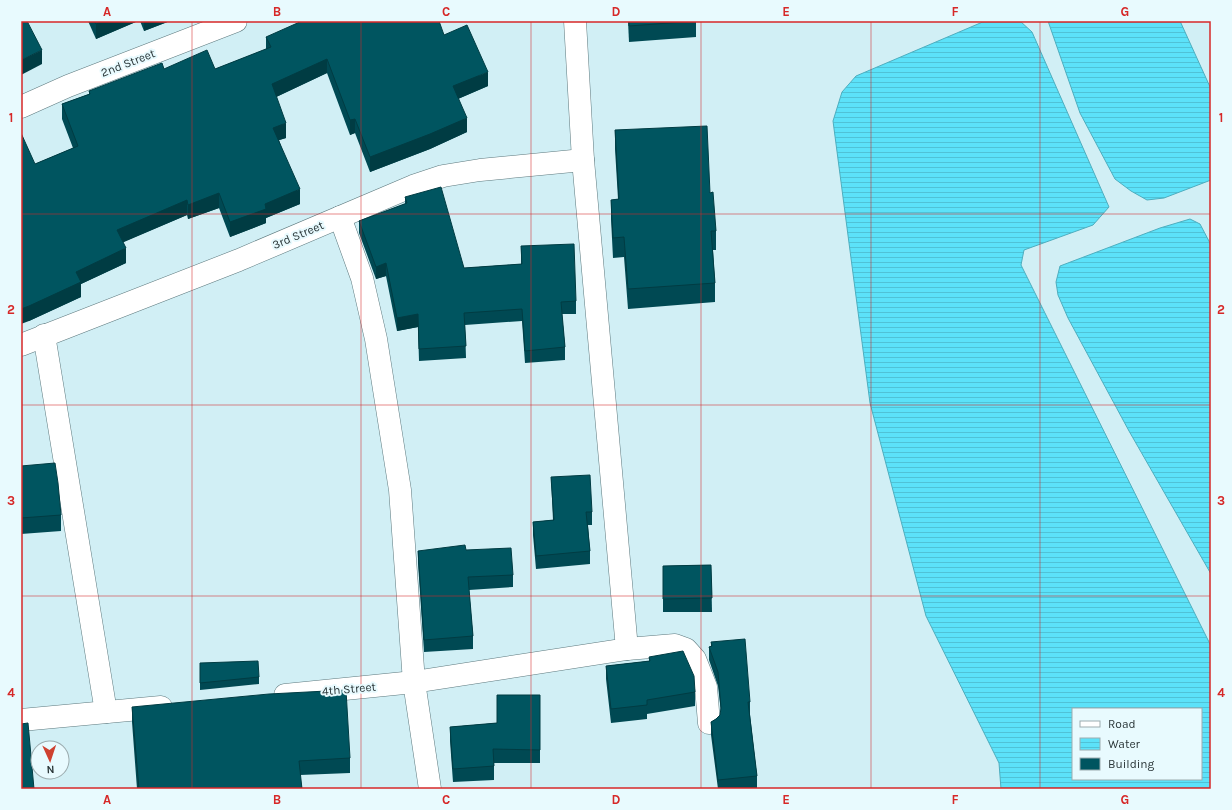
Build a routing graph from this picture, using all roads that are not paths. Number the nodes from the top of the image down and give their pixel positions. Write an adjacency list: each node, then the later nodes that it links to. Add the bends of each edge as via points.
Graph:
1 (236, 21): 3 (street, 2nd Street, via 68,86)
2 (575, 21): 4 (street)
3 (21, 107)
4 (584, 160): 5 (street, 3rd Street, via 443,176); 8 (street)
5 (340, 217): 6 (street, 3rd Street, via 239,260); 9 (street, via 362,278 378,346 400,490)
6 (44, 335): 7 (street, 3rd Street); 12 (street)
7 (21, 345)
8 (627, 649): 9 (street, 4th Street); 14 (street, 4th Street, via 675,645 686,649 695,659 706,687)
9 (414, 682): 10 (street, 4th Street); 15 (street)
10 (264, 697)
11 (177, 705): 12 (street)
12 (106, 712): 13 (street)
13 (21, 720)
14 (709, 723)
15 (430, 789)

